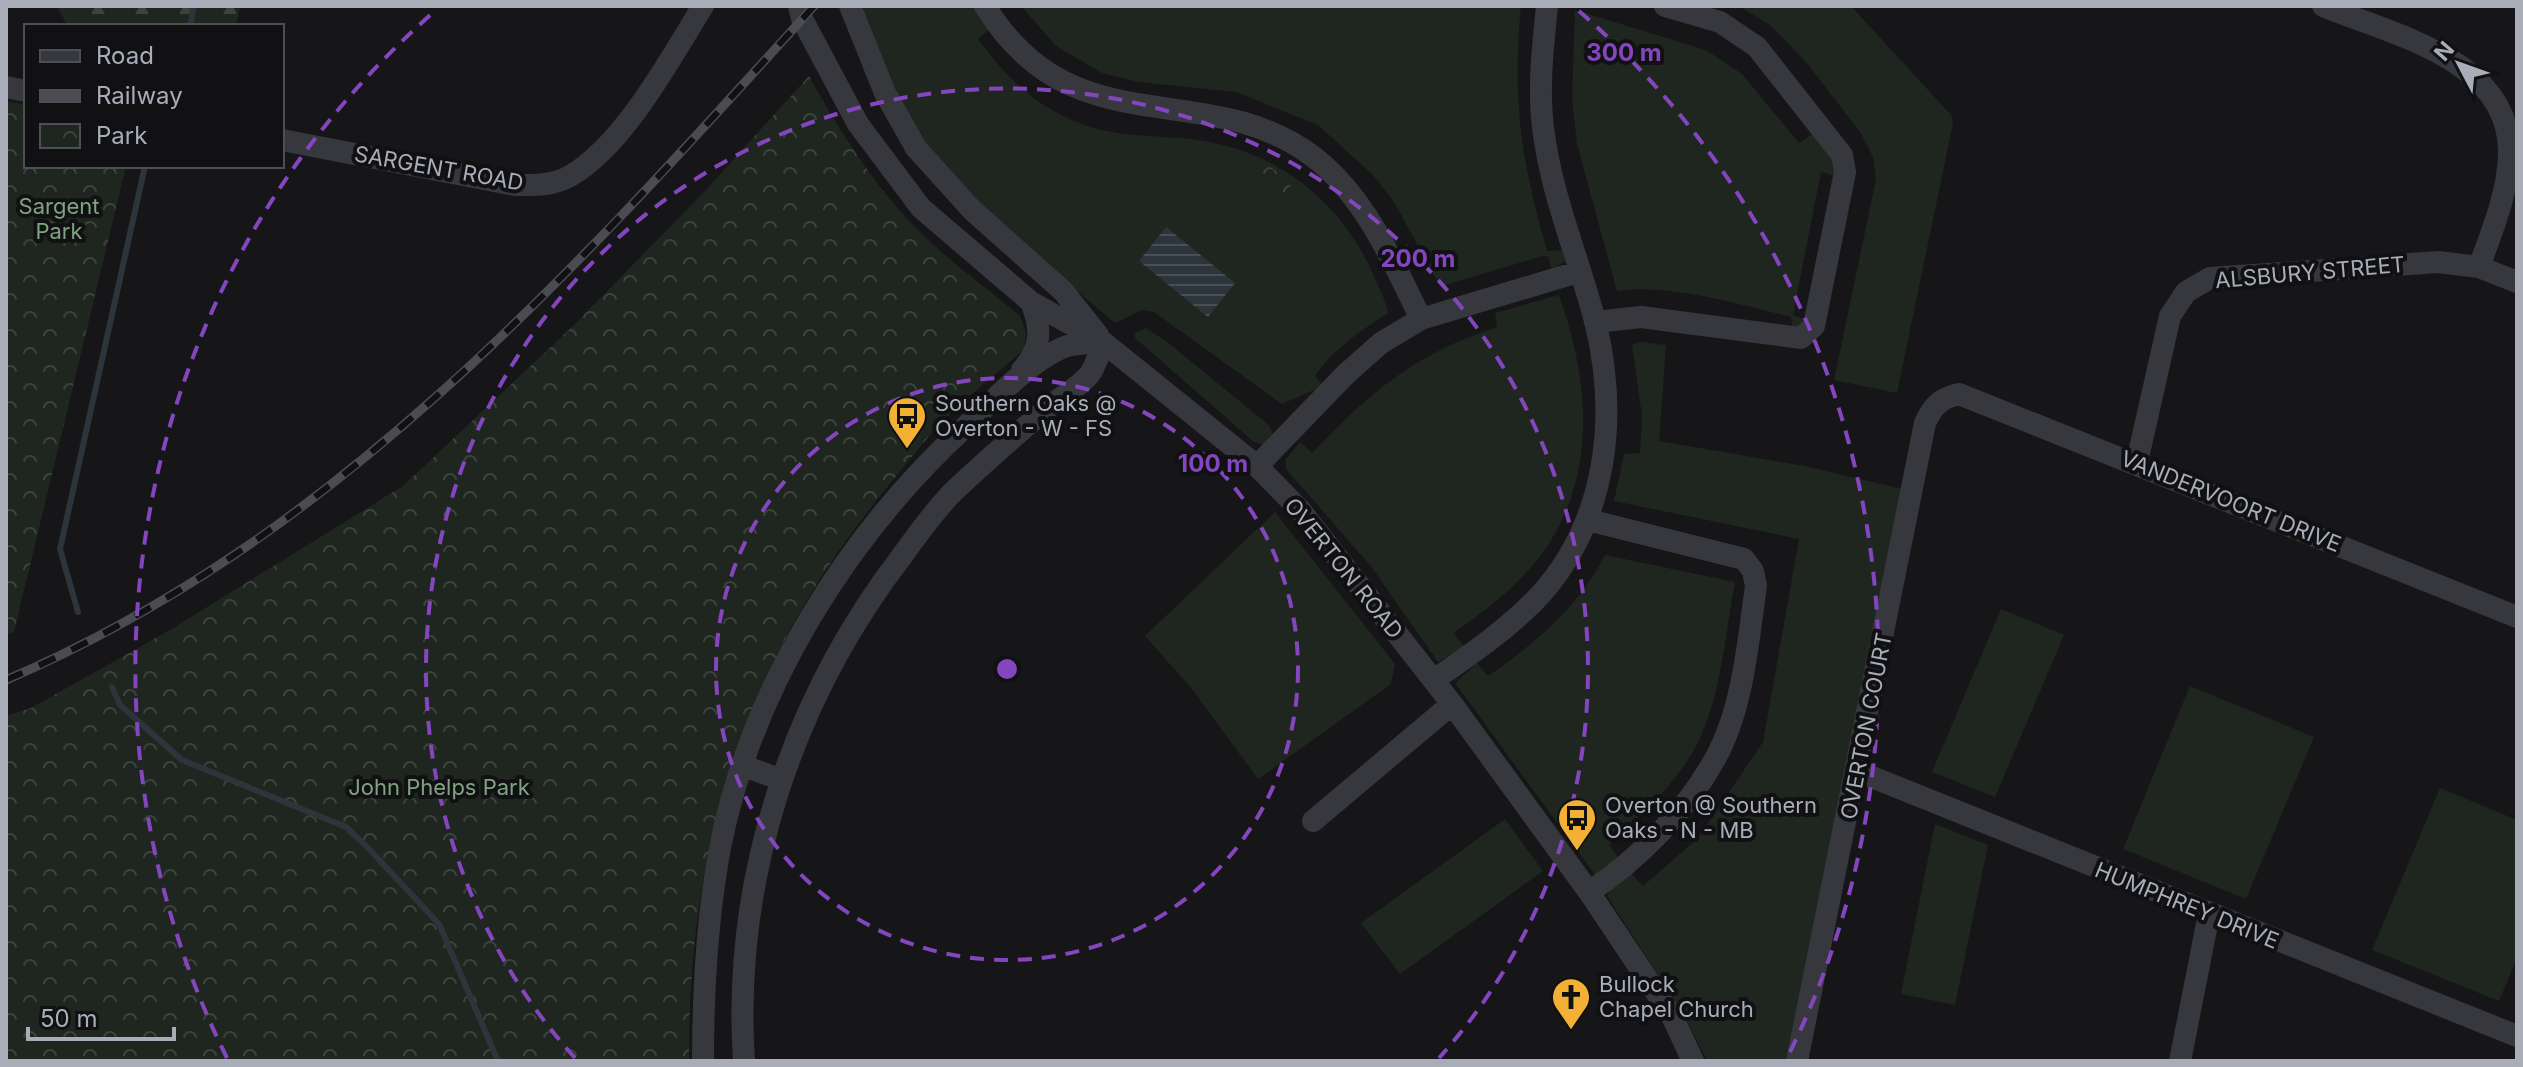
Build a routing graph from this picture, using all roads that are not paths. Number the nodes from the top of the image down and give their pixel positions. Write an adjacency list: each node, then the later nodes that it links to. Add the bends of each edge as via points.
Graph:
1 (703, 6): 8 (street, SARGENT ROAD, via 644,99 594,159 568,177 515,185)
2 (799, 6): 12 (street, OVERTON ROAD, via 858,124 888,167 921,208)
3 (850, 6): 15 (street, via 885,93 916,148 972,210 1063,291)
4 (985, 6): 13 (street, via 1027,59 1060,82 1092,96 1247,124 1313,156 1368,217)
5 (1547, 6): 10 (street, via 1543,125 1556,199)
6 (1665, 6): 14 (street, via 1720,22 1757,47 1842,155 1845,172 1814,326 1801,338 1641,317)
7 (2323, 6): 9 (street, via 2440,55 2469,71 2491,92 2506,119 2509,155 2503,199)
8 (284, 140)
9 (2479, 267): 11 (street, ALSBURY STREET); 18 (street, ALSBURY STREET, via 2438,262 2210,278 2186,292 2170,316)
10 (1578, 272): 13 (street); 14 (street)
11 (2517, 282)
12 (1031, 302): 15 (street, OVERTON ROAD); 16 (street, via 1040,325 1039,344)
13 (1421, 319): 19 (street, via 1381,343 1346,374)
14 (1595, 322): 22 (street, via 1608,405 1606,441)
15 (1103, 342): 16 (street, via 1067,346); 19 (street, OVERTON ROAD); 21 (street, via 1090,375)
16 (1003, 391): 20 (street)
17 (1944, 398): 18 (street, VANDERVOORT DRIVE, via 1959,394); 27 (street, OVERTON COURT, via 1925,423)
18 (2137, 462): 23 (street, VANDERVOORT DRIVE)
19 (1257, 466): 24 (street, OVERTON ROAD, via 1343,561)
20 (919, 471): 21 (street); 26 (street, via 864,536 805,630)
21 (949, 497): 28 (street, via 855,622 811,703)
22 (1588, 520): 24 (street, via 1578,544 1540,596); 30 (street, via 1736,556 1753,571 1756,586 1733,713 1716,758 1647,845)
23 (2517, 617)
24 (1434, 680): 25 (street, OVERTON ROAD)
25 (1452, 704): 29 (street); 30 (street, OVERTON ROAD)
26 (744, 766): 28 (street); 33 (street, via 713,891)
27 (1857, 771): 31 (street, HUMPHREY DRIVE); 36 (street, OVERTON COURT)
28 (782, 780): 34 (street, via 756,874 746,938)
29 (1313, 821)
30 (1589, 892): 35 (street, OVERTON ROAD, via 1672,1016)
31 (2209, 914): 32 (street, HUMPHREY DRIVE); 37 (street)
32 (2517, 1036)
33 (703, 1061)
34 (744, 1061)
35 (1693, 1061)
36 (1797, 1061)
37 (2180, 1061)

